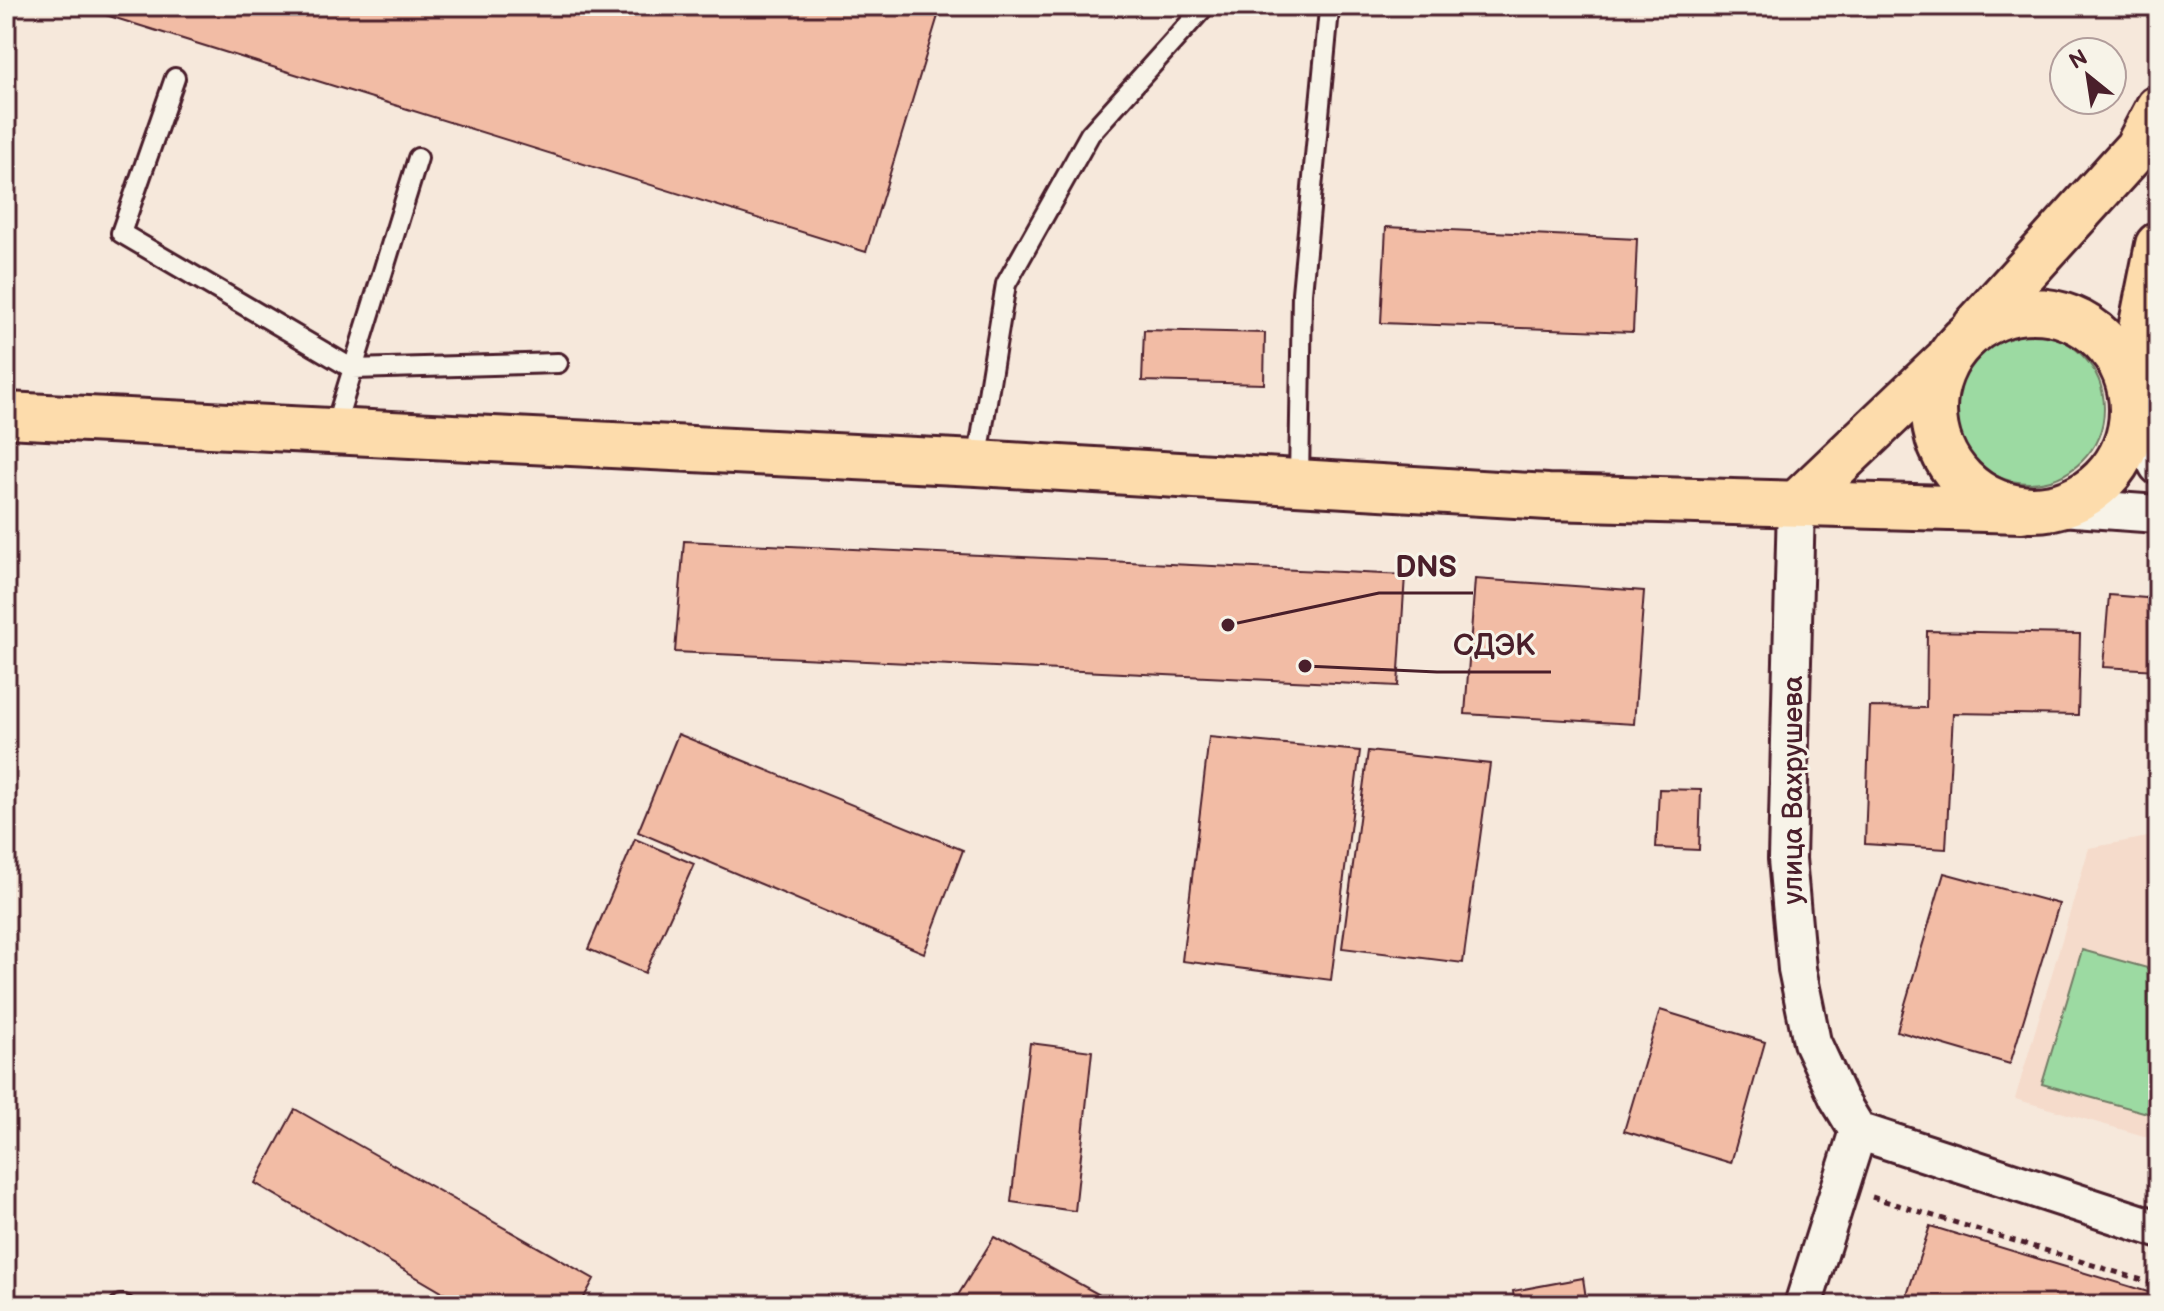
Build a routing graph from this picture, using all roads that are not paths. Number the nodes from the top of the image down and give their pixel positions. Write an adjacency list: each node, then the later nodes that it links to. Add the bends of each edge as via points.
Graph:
1 (1205, 6): 13 (lane, via 1090,134 1006,284)
2 (1329, 10): 15 (lane, via 1302,293)
3 (175, 78): 9 (lane, via 121,233)
4 (2158, 108): 7 (main road, via 2137,148)
5 (418, 158): 9 (lane)
6 (2158, 245): 10 (main road)
7 (1958, 346): 10 (main road, via 2006,313 2045,310 2083,322 2112,348); 16 (main road); 17 (main road, via 1934,398 1942,449 1954,472 1984,498)
8 (558, 363): 9 (lane)
9 (353, 369): 12 (lane)
10 (2132, 402): 14 (street); 17 (main road, via 2121,459 2095,489)
11 (6, 415): 12 (main road)
12 (334, 430): 13 (main road)
13 (977, 463): 15 (main road)
14 (2158, 466)
15 (1299, 480): 16 (main road, via 1548,497)
16 (1796, 504): 17 (main road); 19 (street, улица Вахрушева, via 1787,859 1797,969 1812,1042)
17 (2041, 508): 18 (street)
18 (2158, 514)
19 (1858, 1131): 20 (street); 21 (street)
20 (2158, 1229)
21 (1803, 1305)

